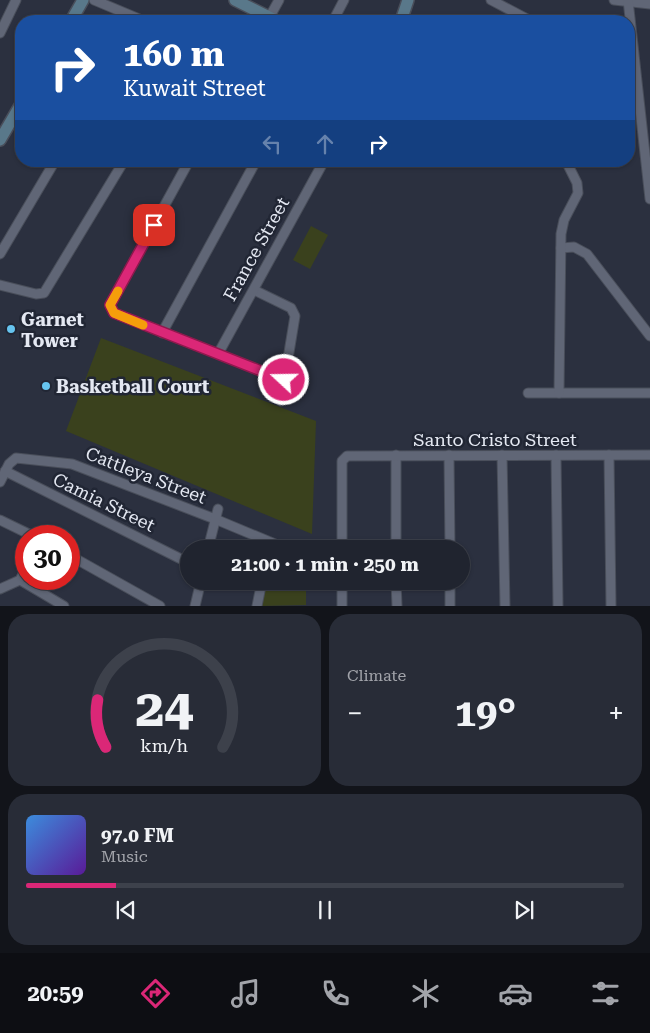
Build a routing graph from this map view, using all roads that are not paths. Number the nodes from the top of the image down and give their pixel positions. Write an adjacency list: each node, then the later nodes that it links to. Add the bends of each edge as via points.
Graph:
1 (16, 0): 20 (street)
2 (82, 0): 12 (main road)
3 (94, 0): 13 (street)
4 (235, 0): 14 (main road)
5 (279, 0): 15 (street)
6 (344, 0): 16 (street)
7 (408, 0): 17 (main road)
8 (491, 0): 18 (street)
9 (614, 0): 10 (street)
10 (628, 1): 11 (street); 19 (street)
11 (650, 4)
12 (74, 15)
13 (128, 15)
14 (265, 15)
15 (274, 15)
16 (336, 15)
17 (403, 15)
18 (520, 15)
19 (629, 15)
20 (0, 33)
21 (635, 86): 23 (street)
22 (635, 111): 23 (street)
23 (639, 111): 32 (street)
24 (15, 114): 25 (main road)
25 (0, 140)
26 (51, 167): 34 (street)
27 (120, 167): 35 (street, via 44,293 36,294)
28 (186, 167): 37 (street, via 110,305 114,313)
29 (253, 167): 37 (street)
30 (321, 167): 36 (street, France Street)
31 (569, 167): 33 (street, via 578,183 578,193 564,220)
32 (650, 199)
33 (561, 248): 38 (street, via 574,247 587,254); 42 (street)
34 (0, 254)
35 (0, 284)
36 (254, 290): 39 (street, France Street); 40 (street, via 291,308 295,316)
37 (162, 333): 39 (street)
38 (650, 336)
39 (218, 354): 40 (street)
40 (284, 380): 44 (street)
41 (528, 393): 42 (street)
42 (559, 393): 43 (street)
43 (650, 393)
44 (281, 401)
45 (396, 455): 46 (street, Santo Cristo Street); 59 (street, Santo Cristo Street, via 347,456 342,461); 60 (street)
46 (449, 455): 47 (street, Santo Cristo Street); 61 (street)
47 (502, 455): 48 (street, Santo Cristo Street); 79 (street)
48 (556, 455): 49 (street, Santo Cristo Street); 80 (street)
49 (609, 455): 50 (street, Santo Cristo Street); 81 (street)
50 (650, 455)
51 (5, 471): 52 (street); 54 (street, Cattleya Street, via 16,458 72,464); 62 (street, Camia Street)
52 (0, 482)
53 (218, 509): 54 (street)
54 (215, 519): 57 (street); 58 (street, Cattleya Street)
55 (0, 520): 56 (street)
56 (15, 527)
57 (210, 540)
58 (259, 540)
59 (342, 540)
60 (396, 540)
61 (450, 540)
62 (180, 558)
63 (80, 561): 72 (street)
64 (15, 582): 65 (street)
65 (0, 589)
66 (37, 590): 73 (street)
67 (199, 590): 74 (street)
68 (260, 590): 75 (street)
69 (342, 590): 76 (street)
70 (396, 590): 77 (street)
71 (450, 590): 78 (street)
72 (154, 604)
73 (64, 606)
74 (195, 606)
75 (256, 606)
76 (342, 606)
77 (396, 606)
78 (450, 606)
79 (505, 606)
80 (558, 606)
81 (612, 606)

